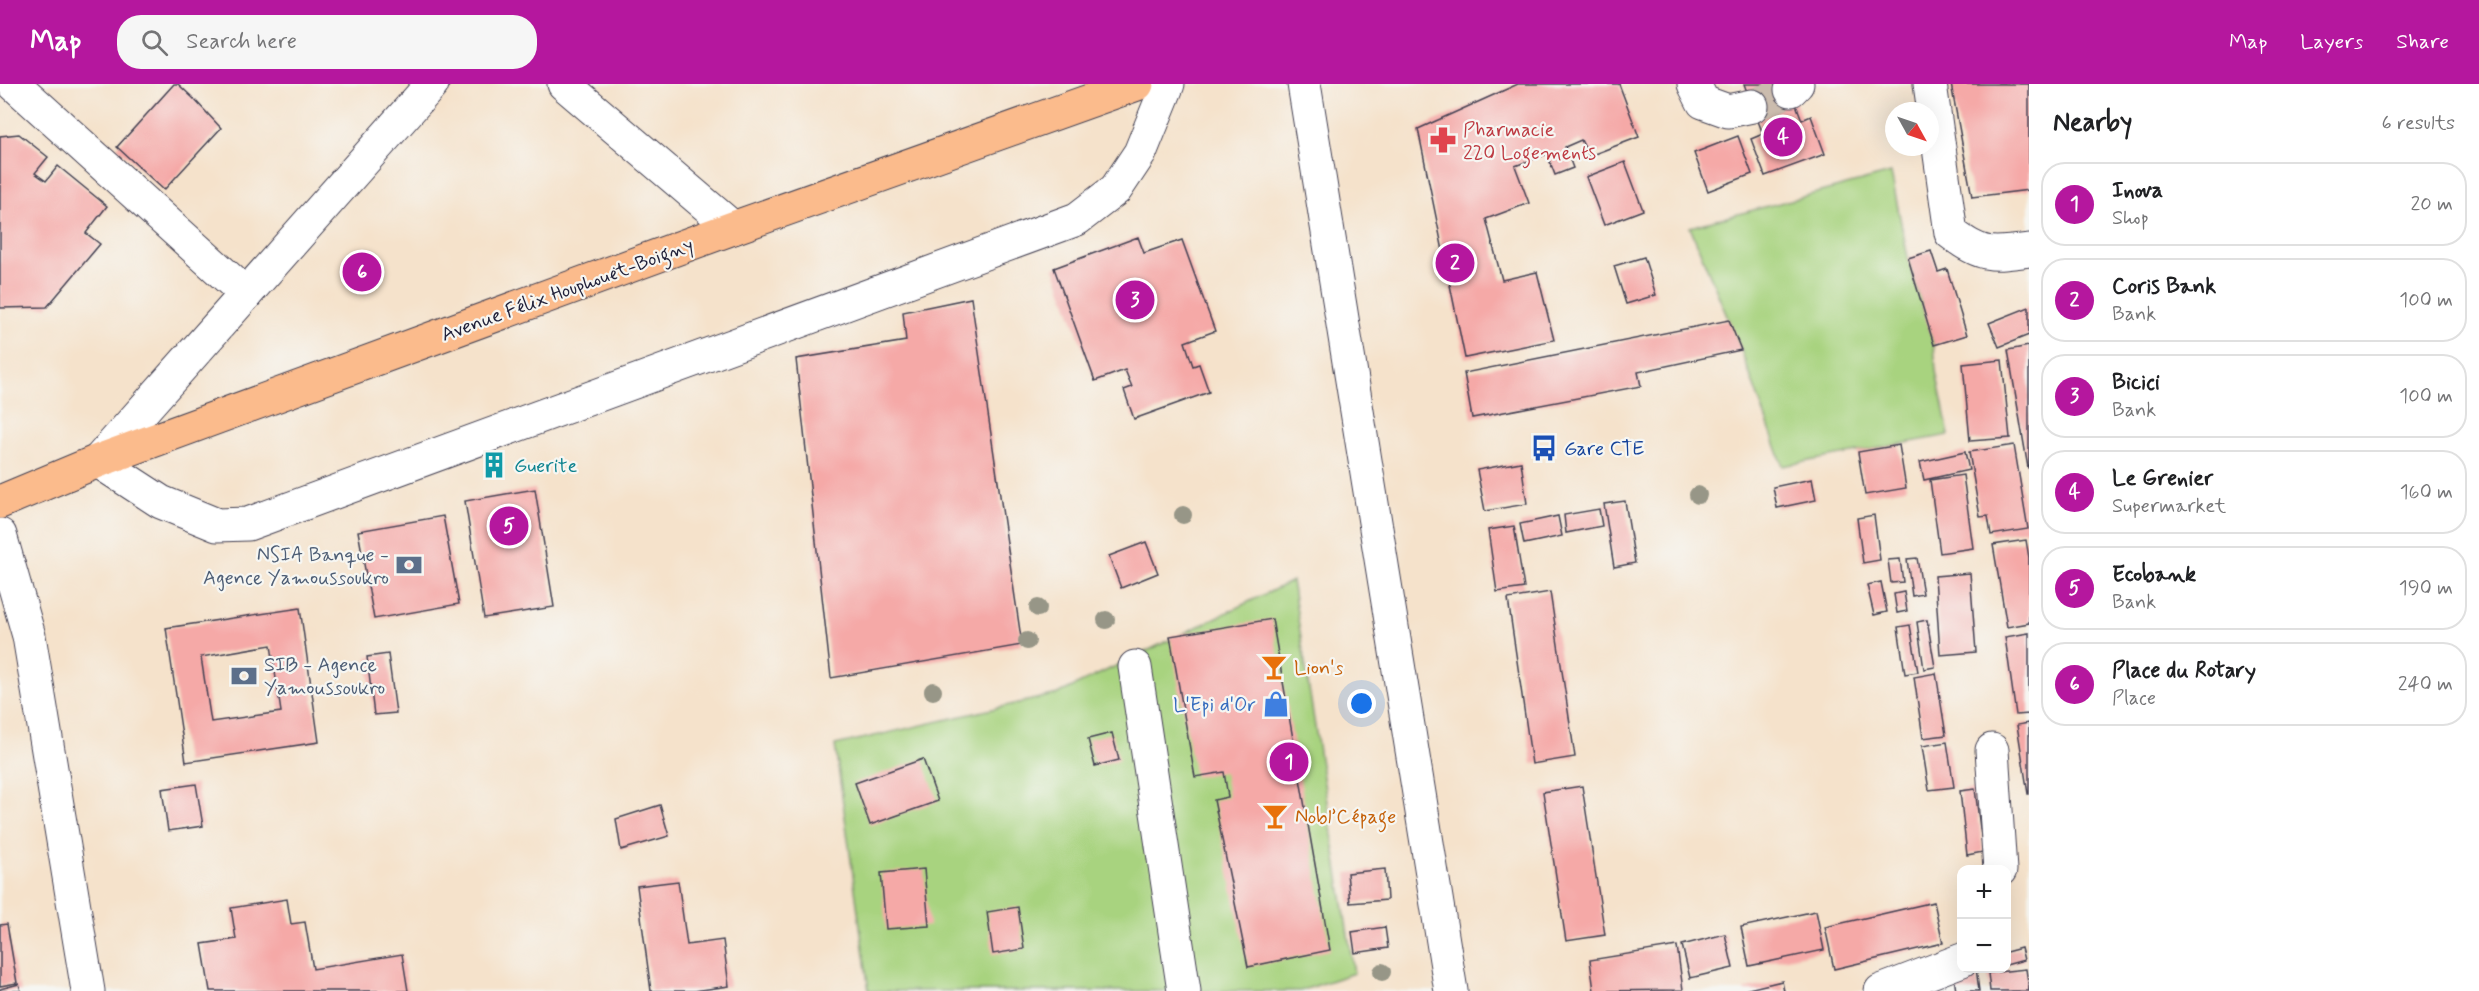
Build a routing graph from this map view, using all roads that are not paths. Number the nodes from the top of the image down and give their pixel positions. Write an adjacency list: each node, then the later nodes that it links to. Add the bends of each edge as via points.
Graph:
1 (14, 84): 12 (street)
2 (432, 84): 12 (street)
3 (564, 84): 10 (street)
4 (1137, 84): 10 (highway, Avenue Félix Houphouët-Boigny)
5 (1168, 84): 13 (street, via 1140,153 1116,189 1077,219 248,524 217,525 161,502)
6 (1304, 84): 22 (street)
7 (1694, 84): 9 (street, via 1703,102 1728,111)
8 (1930, 84): 11 (street, via 1951,233 1969,247 1994,255)
9 (1752, 106)
10 (734, 228): 13 (highway, Avenue Félix Houphouët-Boigny)
11 (2029, 250)
12 (246, 294): 13 (street)
13 (98, 461): 14 (highway, Avenue Félix Houphouët-Boigny)
14 (0, 502)
15 (0, 536): 20 (street, via 29,636)
16 (1135, 667): 21 (street)
17 (1992, 750): 18 (street)
18 (2000, 865)
19 (1957, 962): 23 (street)
20 (88, 991)
21 (1184, 991)
22 (1451, 991)
23 (1881, 991)

